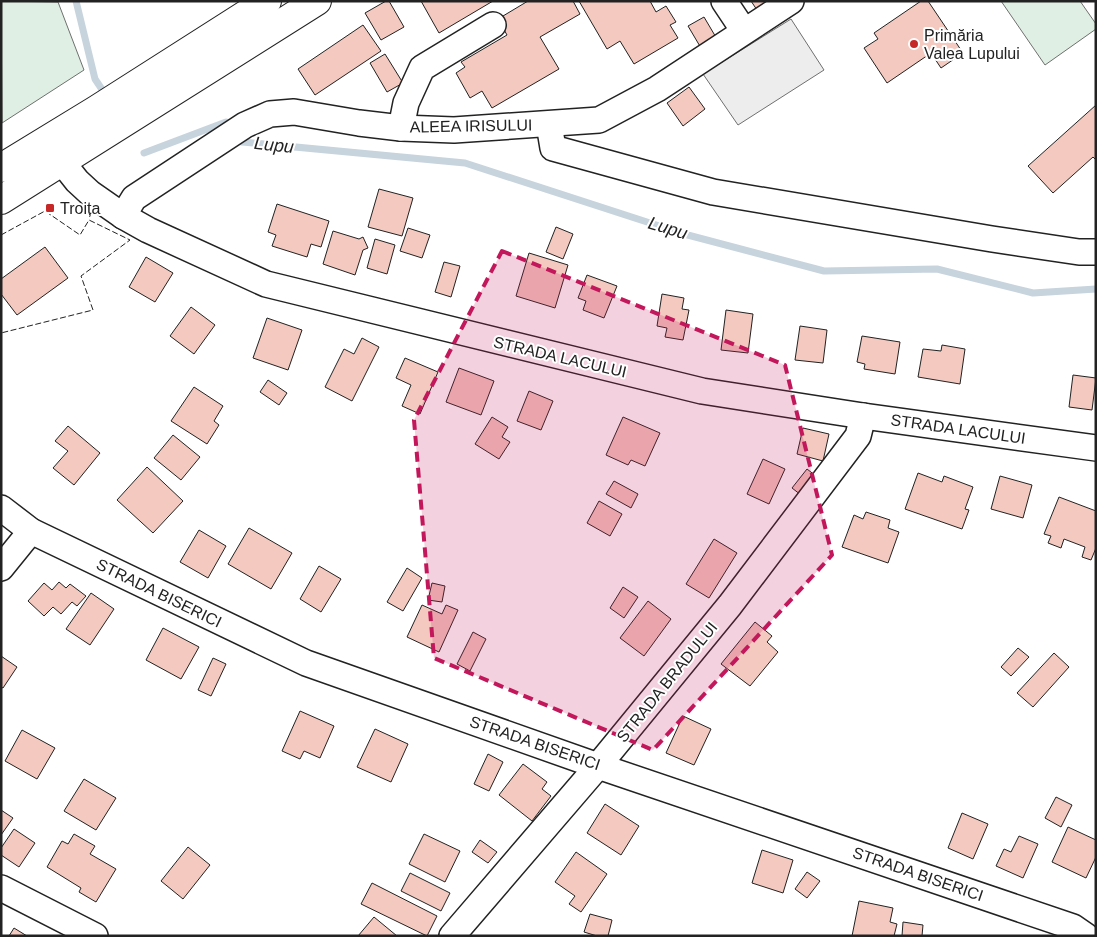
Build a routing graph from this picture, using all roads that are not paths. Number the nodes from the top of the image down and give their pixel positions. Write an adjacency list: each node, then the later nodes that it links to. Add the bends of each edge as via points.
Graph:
1 (267, 1): 7 (highway)
2 (317, 1): 7 (highway)
3 (724, 1): 6 (street)
4 (791, 1): 6 (street, ALEEA IRISULUI)
5 (493, 25): 10 (street, via 422,68 406,103)
6 (744, 31): 9 (street, ALEEA IRISULUI, via 657,89 599,120)
7 (150, 91): 8 (highway)
8 (103, 121): 11 (highway); 12 (highway)
9 (549, 124): 10 (street, ALEEA IRISULUI, via 454,130); 15 (street, via 553,148 713,192 992,239)
10 (401, 128): 14 (street, ALEEA IRISULUI, via 294,112 270,114 244,125 134,198)
11 (62, 162): 13 (highway); 14 (street, STRADA LACULUI, via 90,193)
12 (1, 168)
13 (1, 200)
14 (122, 216): 16 (street, STRADA LACULUI, via 266,284 702,391)
15 (1096, 252)
16 (863, 416): 17 (street, STRADA LACULUI); 21 (street, STRADA BRADULUI, via 858,436 730,605)
17 (1096, 448)
18 (1, 508): 19 (street, STRADA BISERICI)
19 (30, 531): 20 (street); 21 (street, STRADA BISERICI, via 306,663)
20 (1, 568)
21 (598, 766): 25 (street, STRADA BRADULUI); 26 (street, STRADA BISERICI, via 1073,927)
22 (1, 888): 24 (street)
23 (1096, 925): 26 (street)
24 (95, 936)
25 (452, 936)
26 (1087, 936)

